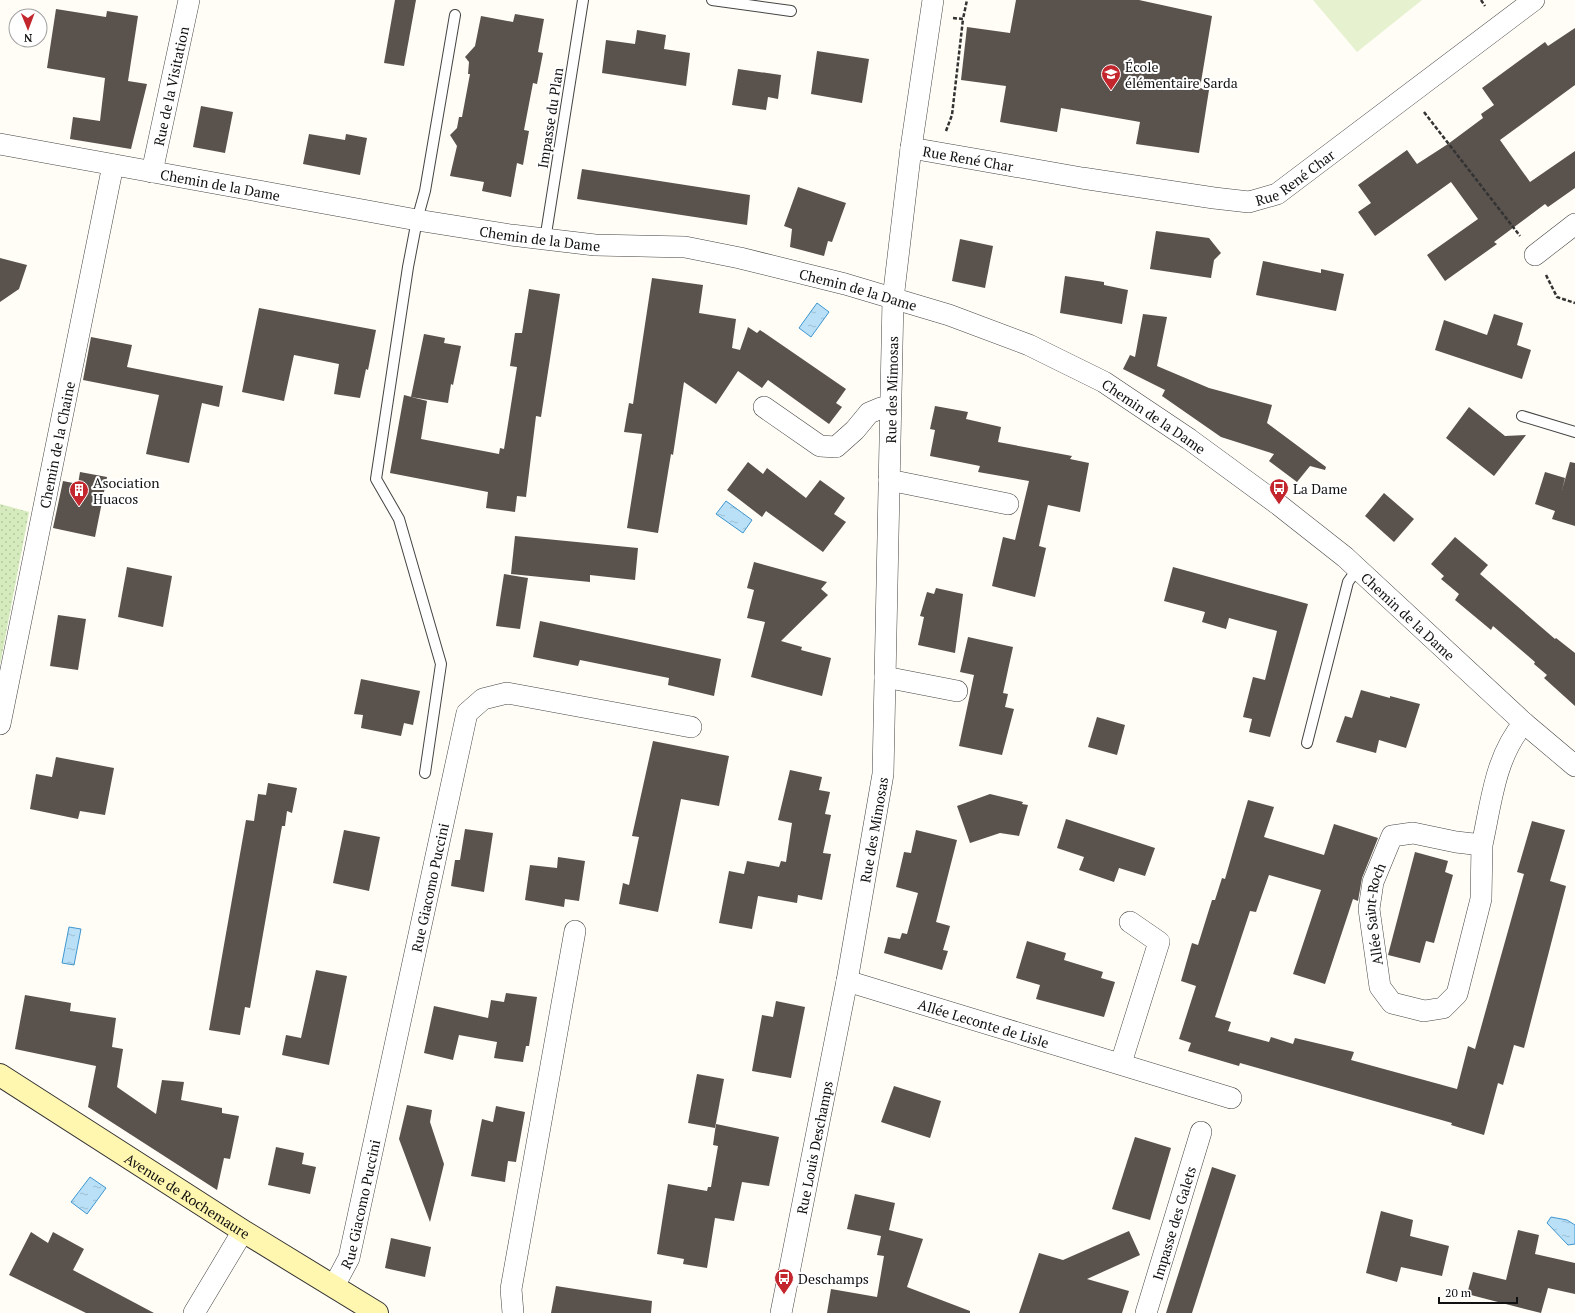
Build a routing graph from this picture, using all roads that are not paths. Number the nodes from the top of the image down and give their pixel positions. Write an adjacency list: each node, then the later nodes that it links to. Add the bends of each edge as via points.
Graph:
1 (189, 0): 11 (street, Rue de la Visitation)
2 (583, 0): 14 (lane, Impasse du Plan)
3 (712, 0): 6 (lane)
4 (933, 0): 9 (street, Rue des Mimosas)
5 (1534, 0): 9 (street, Rue René Char, via 1277,194 1249,202 1082,178)
6 (791, 11)
7 (455, 16): 12 (lane, via 426,191)
8 (0, 144): 10 (street, Chemin de la Dame)
9 (911, 148): 16 (street, Rue des Mimosas)
10 (113, 165): 11 (street, Chemin de la Dame); 27 (street, Chemin de la Chaine)
11 (152, 172): 12 (street, Chemin de la Dame)
12 (417, 220): 14 (street, Chemin de la Dame); 31 (lane, via 376,479 399,520 441,664)
13 (1575, 224): 15 (street)
14 (545, 240): 16 (street, Chemin de la Dame, via 595,245 685,247 784,268)
15 (1535, 255)
16 (893, 299): 18 (street, Rue des Mimosas); 23 (street, Chemin de la Dame, via 949,315 1029,345 1104,382 1262,492)
17 (764, 407): 18 (street, via 820,446 836,447 869,413 881,408)
18 (890, 411): 21 (street, Rue des Mimosas)
19 (1522, 416): 20 (lane)
20 (1575, 432)
21 (889, 480): 22 (street); 24 (street, Rue des Mimosas)
22 (1008, 504)
23 (1358, 568): 26 (street, Chemin de la Dame); 29 (lane, via 1348,582)
24 (885, 677): 25 (street); 35 (street, Rue des Mimosas, via 883,774)
25 (957, 692)
26 (1524, 723): 30 (street, Chemin de la Dame); 32 (street, Allée Saint-Roch, via 1501,762)
27 (0, 724)
28 (691, 727): 41 (street, Rue Giacomo Puccini, via 507,693 483,699 467,714 349,1258)
29 (1307, 743)
30 (1575, 766)
31 (425, 773)
32 (1482, 845): 32 (street, Allée Saint-Roch, via 1413,833 1392,836 1373,882 1369,909 1380,987 1392,1003 1424,1011 1443,1008 1457,994 1481,899)
33 (1130, 922): 36 (street, via 1159,942)
34 (574, 931): 44 (street, via 510,1289)
35 (847, 981): 36 (street, Allée Leconte de Lisle); 45 (street, Rue Louis Deschamps)
36 (1121, 1063): 38 (street, Allée Leconte de Lisle)
37 (0, 1075): 40 (street, Avenue de Rochemaure)
38 (1231, 1098)
39 (1201, 1132): 46 (street, Impasse des Galets)
40 (243, 1231): 41 (street, Avenue de Rochemaure); 42 (street)
41 (334, 1286): 43 (street, Avenue de Rochemaure)
42 (194, 1313)
43 (377, 1313)
44 (513, 1313)
45 (781, 1313)
46 (1146, 1313)

